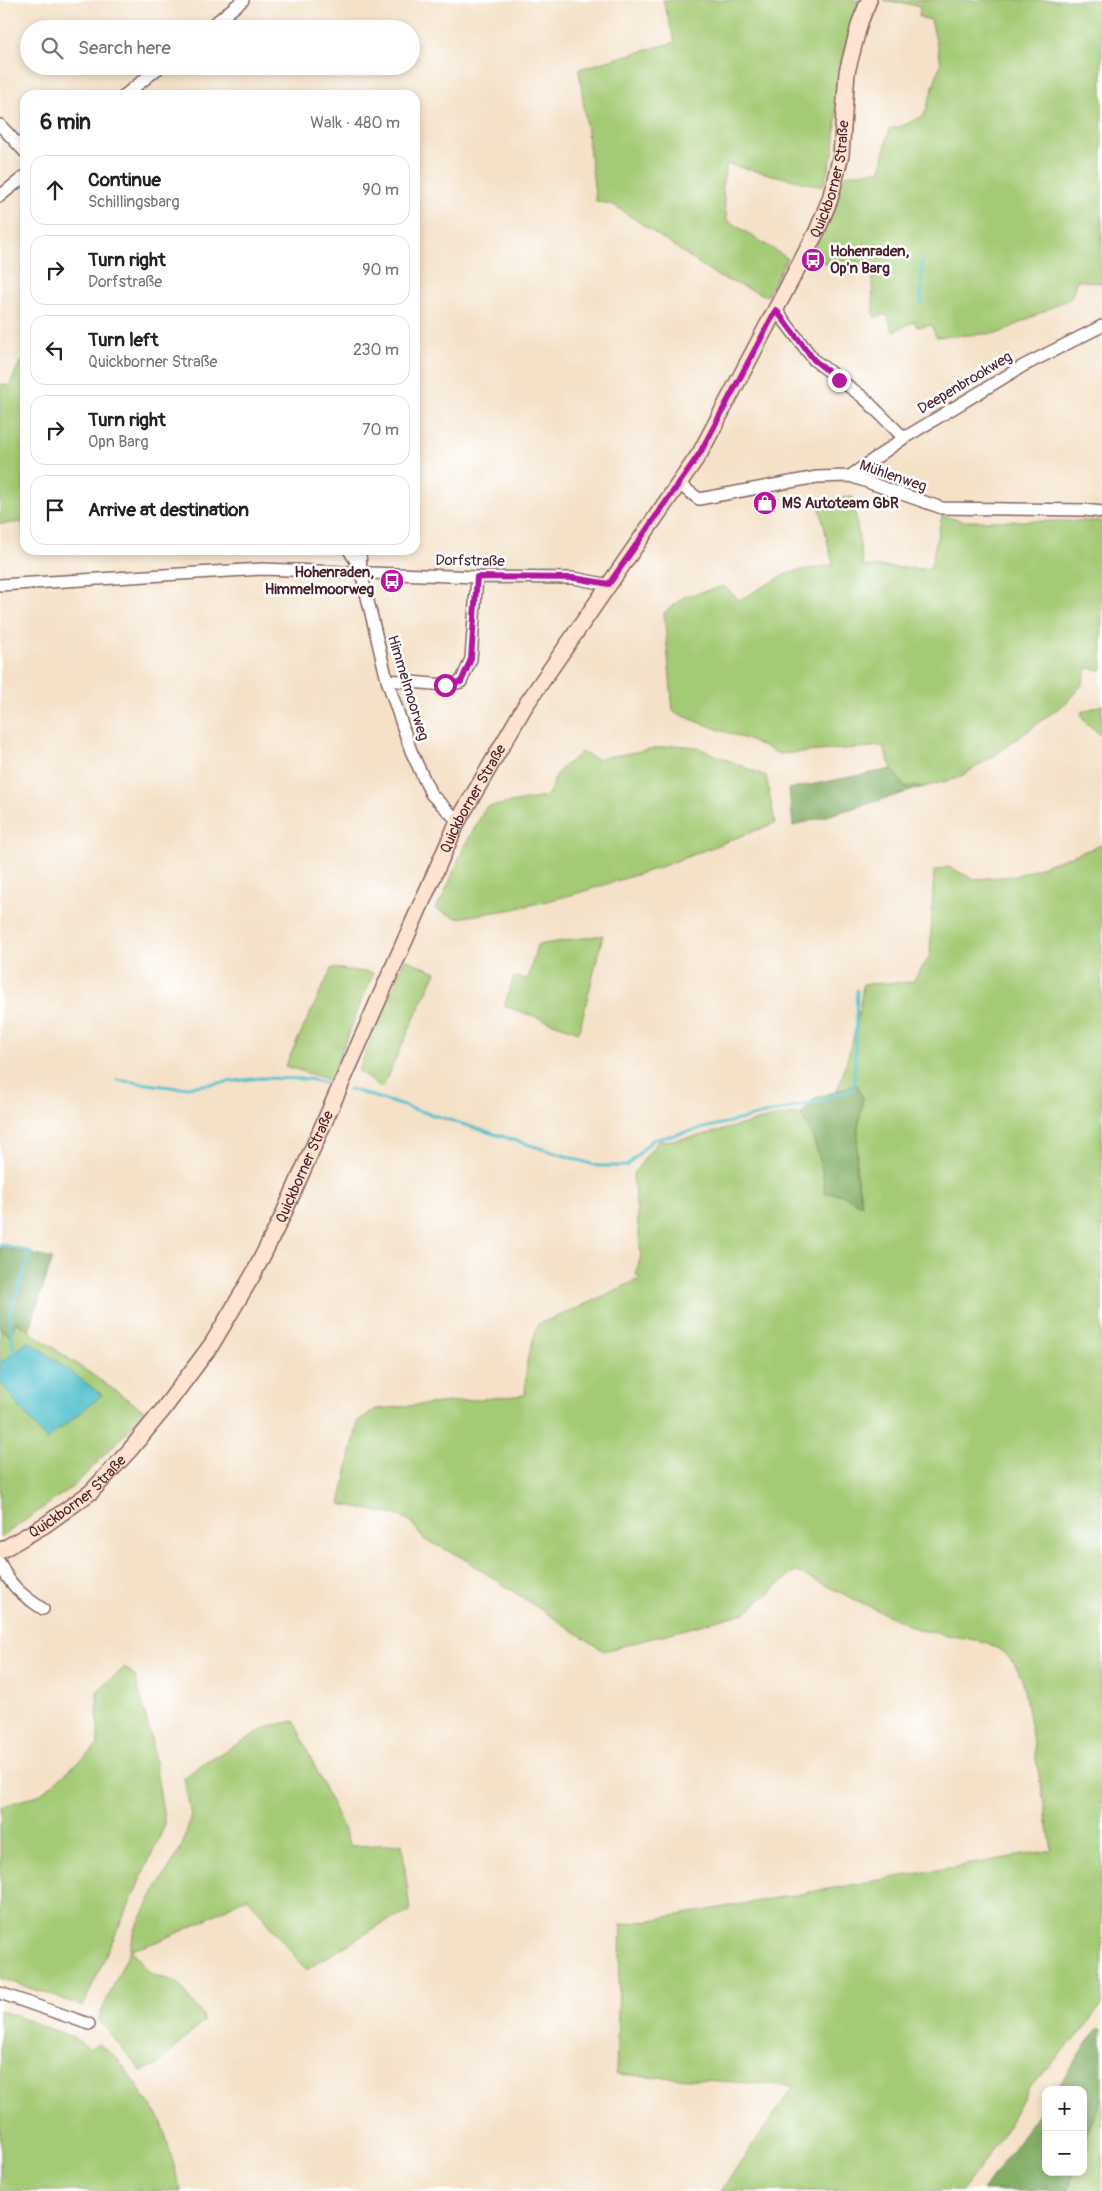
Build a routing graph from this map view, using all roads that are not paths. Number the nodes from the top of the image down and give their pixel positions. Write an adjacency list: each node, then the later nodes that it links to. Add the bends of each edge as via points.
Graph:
1 (243, 0): 3 (street)
2 (869, 0): 10 (main road, Quickborner Straße, via 846,72 841,155 830,200)
3 (219, 20)
4 (150, 75): 5 (street)
5 (132, 90)
6 (0, 125): 7 (street)
7 (20, 147)
8 (20, 180): 9 (street)
9 (0, 196)
10 (776, 310): 12 (street, via 814,360 864,398); 14 (main road, Quickborner Straße)
11 (1102, 326): 12 (street, Deepenbrookweg, via 1023,366)
12 (904, 438): 13 (street, Deepenbrookweg)
13 (850, 476): 14 (street, Mühlenweg, via 817,476 699,499); 15 (street, Mühlenweg, via 942,508)
14 (680, 485): 20 (main road, Quickborner Straße)
15 (1102, 512)
16 (353, 555): 18 (street)
17 (360, 555): 18 (street, Himmelmoorweg)
18 (361, 572): 19 (street, Dorfstraße); 21 (street, Dorfstraße, via 262,569); 22 (street, Himmelmoorweg)
19 (477, 577): 20 (street, Dorfstraße, via 574,578); 22 (street, via 471,659 461,682 445,685)
20 (609, 584): 23 (main road, Quickborner Straße, via 525,706)
21 (0, 585)
22 (387, 680): 23 (street, Himmelmoorweg, via 411,751 431,794)
23 (458, 821): 24 (main road, Quickborner Straße, via 283,1215 254,1273 212,1344 140,1438 91,1492 45,1525)
24 (0, 1551)
25 (0, 1563): 26 (street, via 10,1583)
26 (43, 1609)
27 (0, 1993): 28 (street)
28 (89, 2024)

